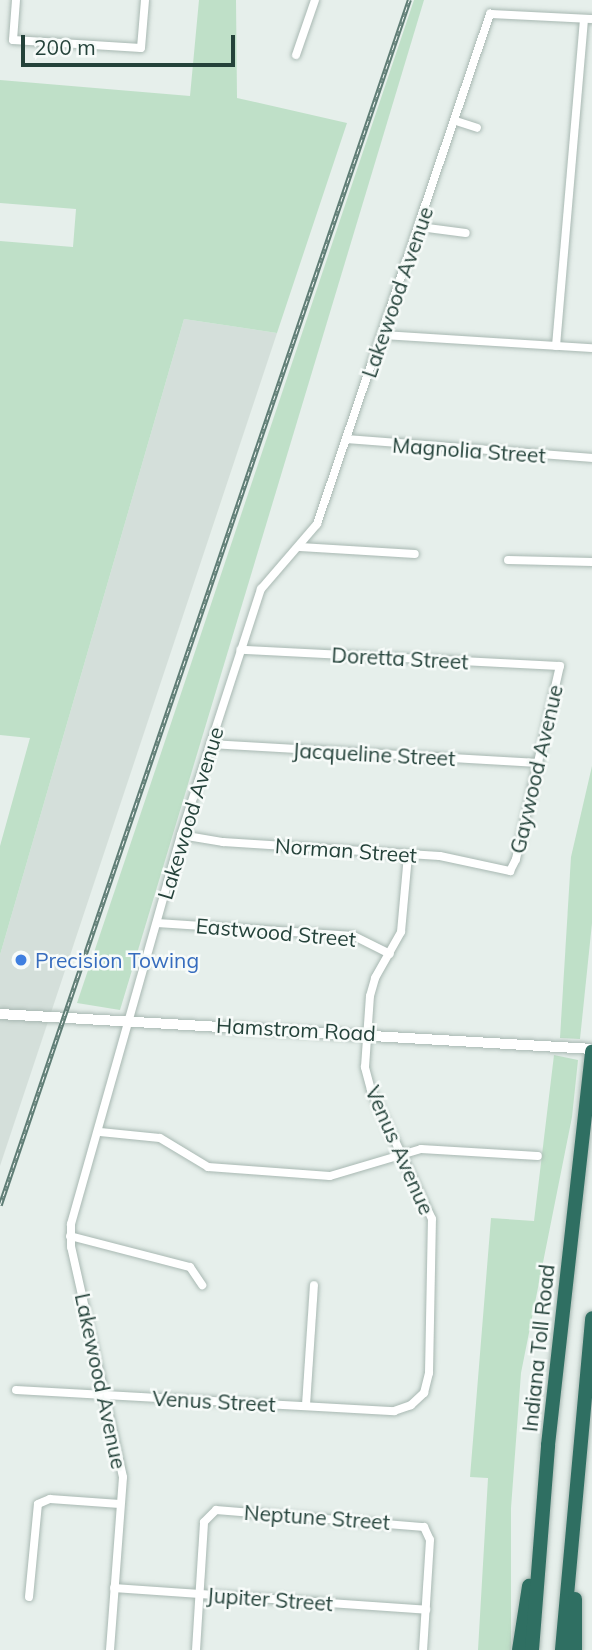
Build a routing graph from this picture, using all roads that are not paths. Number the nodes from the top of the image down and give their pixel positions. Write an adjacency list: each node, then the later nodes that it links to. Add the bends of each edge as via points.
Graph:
1 (16, 0): 2 (street, via 13,40 141,48)
2 (145, 0)
3 (315, 0): 5 (street)
4 (588, 19): 6 (street, Lakewood Avenue, via 491,14); 11 (street)
5 (296, 55)
6 (456, 121): 7 (street); 8 (street, Lakewood Avenue)
7 (477, 128)
8 (420, 228): 9 (street); 10 (street, Lakewood Avenue)
9 (466, 233)
10 (383, 335): 11 (street); 13 (street, Lakewood Avenue)
11 (556, 346): 12 (street)
12 (592, 348)
13 (347, 439): 14 (street, Magnolia Street); 15 (street, Lakewood Avenue, via 317,524)
14 (592, 458)
15 (300, 547): 16 (street); 19 (street, Lakewood Avenue, via 261,589)
16 (415, 554)
17 (508, 560): 18 (street)
18 (592, 562)
19 (240, 650): 20 (street, Doretta Street); 21 (street, Lakewood Avenue)
20 (560, 666): 22 (street, Gaywood Avenue)
21 (210, 744): 22 (street, Jacqueline Street); 23 (street, Lakewood Avenue)
22 (538, 764): 25 (street, Gaywood Avenue)
23 (181, 835): 24 (street, Norman Street); 26 (street, Lakewood Avenue)
24 (408, 855): 25 (street, Norman Street, via 440,856); 27 (street, Venus Avenue, via 404,921)
25 (510, 870)
26 (157, 923): 27 (street, Eastwood Street, via 354,936); 29 (street, Lakewood Avenue)
27 (390, 954): 30 (street, Venus Avenue, via 372,987)
28 (0, 1014): 29 (street, Hamstrom Road)
29 (131, 1020): 30 (street, Hamstrom Road); 33 (street, Lakewood Avenue)
30 (367, 1034): 31 (street, Hamstrom Road); 34 (street, Venus Avenue, via 365,1067 371,1090)
31 (592, 1050): 32 (highway, Indiana Toll Road)
32 (590, 1071): 45 (highway, Indiana Toll Road)
33 (100, 1132): 34 (street, via 160,1138 196,1164 330,1176); 36 (street, Lakewood Avenue)
34 (402, 1154): 35 (street, via 421,1149); 43 (street, Venus Avenue, via 432,1219 435,1237 429,1373 424,1393)
35 (538, 1156)
36 (70, 1236): 37 (street, via 190,1267); 41 (street, Lakewood Avenue)
37 (202, 1285)
38 (314, 1285): 42 (street)
39 (592, 1318): 46 (highway)
40 (16, 1390): 41 (street, Venus Street)
41 (105, 1396): 42 (street, Venus Street); 44 (street, Lakewood Avenue, via 121,1467)
42 (306, 1405): 43 (street, Venus Street, via 394,1410)
43 (411, 1405)
44 (120, 1504): 47 (street, Lakewood Avenue); 49 (street, via 48,1499 37,1505)
45 (542, 1516): 54 (highway); 55 (highway, Indiana Toll Road)
46 (575, 1518): 56 (highway); 57 (highway)
47 (114, 1588): 48 (street, Jupiter Street); 51 (street, Lakewood Avenue)
48 (198, 1594): 50 (street, Jupiter Street); 50 (street, Neptune Street, via 208,1515 221,1510 426,1528 430,1540); 52 (street)
49 (29, 1597)
50 (426, 1610): 53 (street)
51 (110, 1650)
52 (196, 1650)
53 (423, 1650)
54 (519, 1650)
55 (532, 1650)
56 (562, 1650)
57 (575, 1650)

